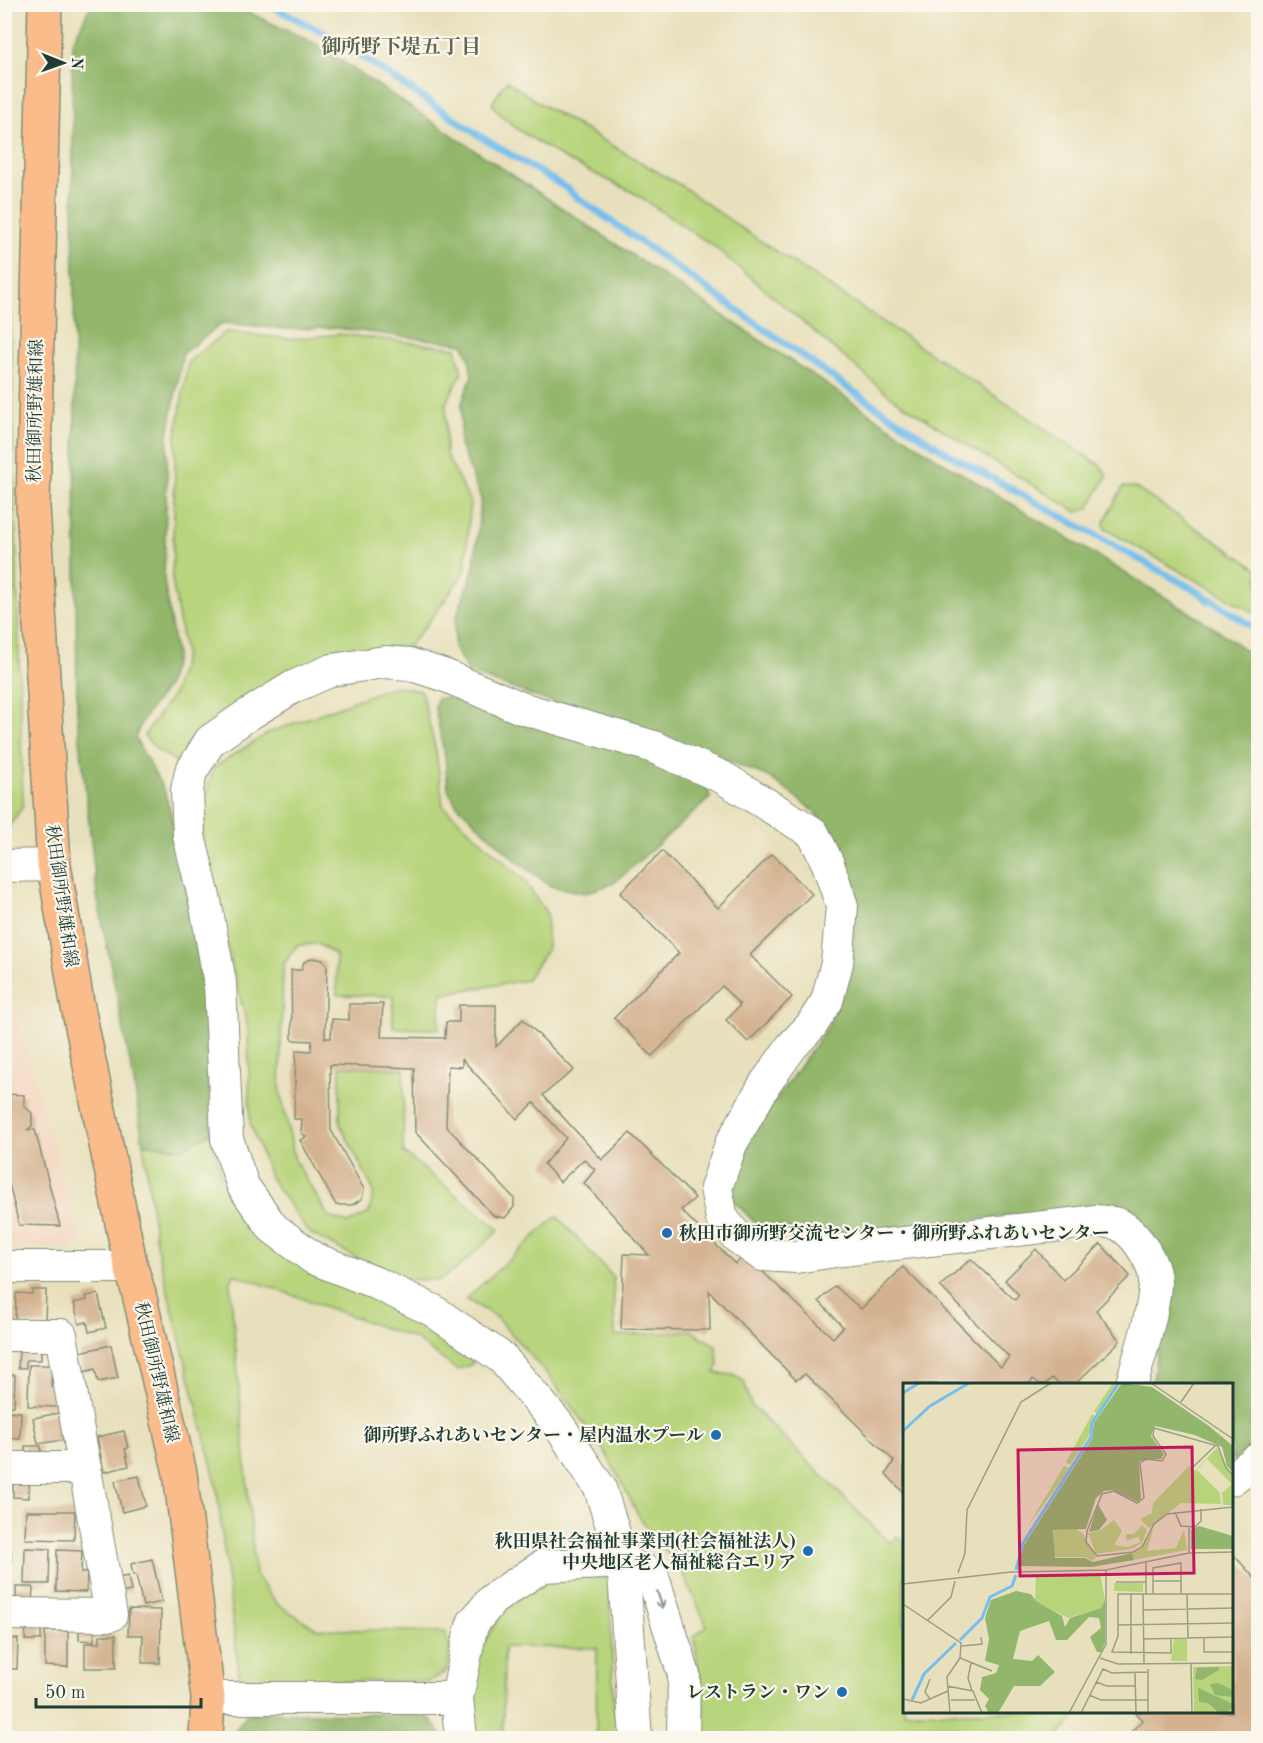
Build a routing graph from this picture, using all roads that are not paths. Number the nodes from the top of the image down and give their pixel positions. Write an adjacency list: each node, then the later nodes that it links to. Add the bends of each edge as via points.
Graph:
1 (45, 4): 2 (main road, 秋田御所野雄和線, via 33,506)
2 (54, 865): 3 (street); 5 (main road, 秋田御所野雄和線, via 77,1002)
3 (4, 866)
4 (4, 1267): 5 (street)
5 (131, 1268): 14 (main road, 秋田御所野雄和線, via 180,1473)
6 (4, 1335): 10 (street, via 61,1335)
7 (1132, 1383): 12 (street, via 1155,1282 1147,1253 1119,1224 1097,1221 796,1257 762,1255 737,1237 722,1218 716,1188 731,1144 765,1084 827,1001 837,963 842,906 813,833 712,772 651,746 521,708 446,676 409,664 385,662 332,670 293,687 210,741 191,772 189,836 220,983 227,1139 243,1186 273,1228 313,1258 432,1310 502,1358 558,1424 600,1488)
8 (1258, 1459): 11 (street)
9 (4, 1468): 10 (street)
10 (85, 1468): 13 (street, via 111,1615)
11 (1233, 1478)
12 (623, 1562): 15 (street, via 543,1566 493,1599 473,1623); 18 (street); 19 (street, one-way to 19, via 652,1574 684,1675)
13 (4, 1614)
14 (208, 1698): 15 (street); 16 (main road, 秋田御所野雄和線)
15 (457, 1698): 17 (street)
16 (206, 1738)
17 (461, 1738)
18 (636, 1738)
19 (683, 1738)

